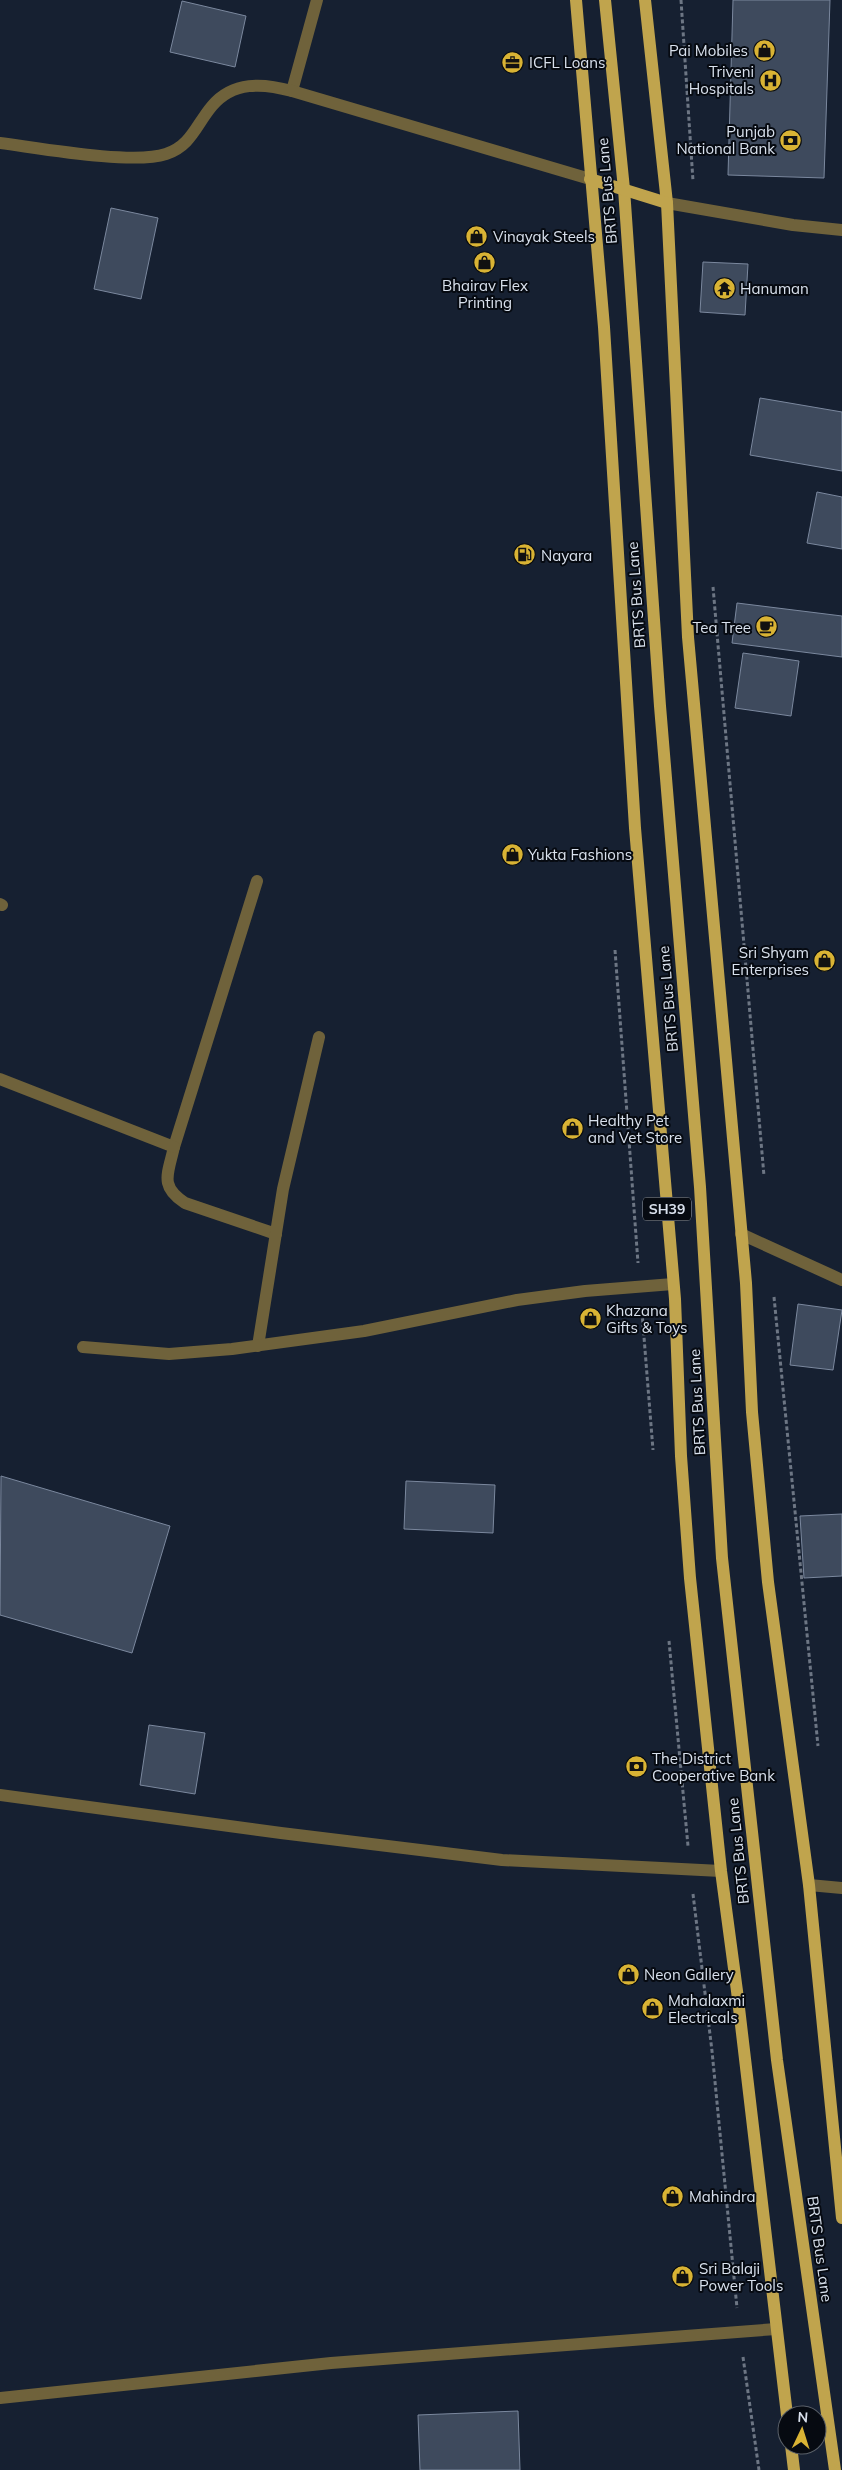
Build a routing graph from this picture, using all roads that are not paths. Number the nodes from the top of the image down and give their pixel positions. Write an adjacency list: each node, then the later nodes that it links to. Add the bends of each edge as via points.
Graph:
1 (317, 0): 5 (street)
2 (576, 0): 7 (main road, SH39)
3 (605, 0): 8 (main road, BRTS Bus Lane)
4 (645, 0): 9 (main road)
5 (292, 90): 6 (street, via 258,85 239,87 225,94 212,106 190,140 164,155 113,156); 7 (street)
6 (0, 143)
7 (590, 179): 8 (main road); 18 (main road, SH39, via 604,327 635,828)
8 (624, 189): 9 (main road); 31 (main road, BRTS Bus Lane, via 660,706 700,1187 722,1558 777,2060)
9 (667, 203): 10 (street); 16 (main road, via 688,637)
10 (842, 230)
11 (257, 881): 14 (street)
12 (319, 1037): 15 (street)
13 (0, 1079): 14 (street)
14 (174, 1147): 15 (street, via 168,1173 172,1194 185,1203)
15 (276, 1234): 19 (street)
16 (741, 1234): 17 (street); 23 (main road, via 752,1412 768,1582)
17 (842, 1279)
18 (673, 1284): 19 (street, via 517,1300 364,1330); 22 (main road, SH39, via 690,1578)
19 (258, 1346): 20 (street, via 170,1354)
20 (83, 1347)
21 (0, 1795): 22 (street, via 502,1860)
22 (721, 1871): 26 (main road, SH39)
23 (809, 1885): 24 (street); 25 (main road)
24 (842, 1888)
25 (842, 2218)
26 (776, 2329): 27 (street, via 331,2363); 28 (main road, SH39)
27 (0, 2398)
28 (786, 2405)
29 (792, 2455): 30 (main road)
30 (794, 2470)
31 (835, 2470)

